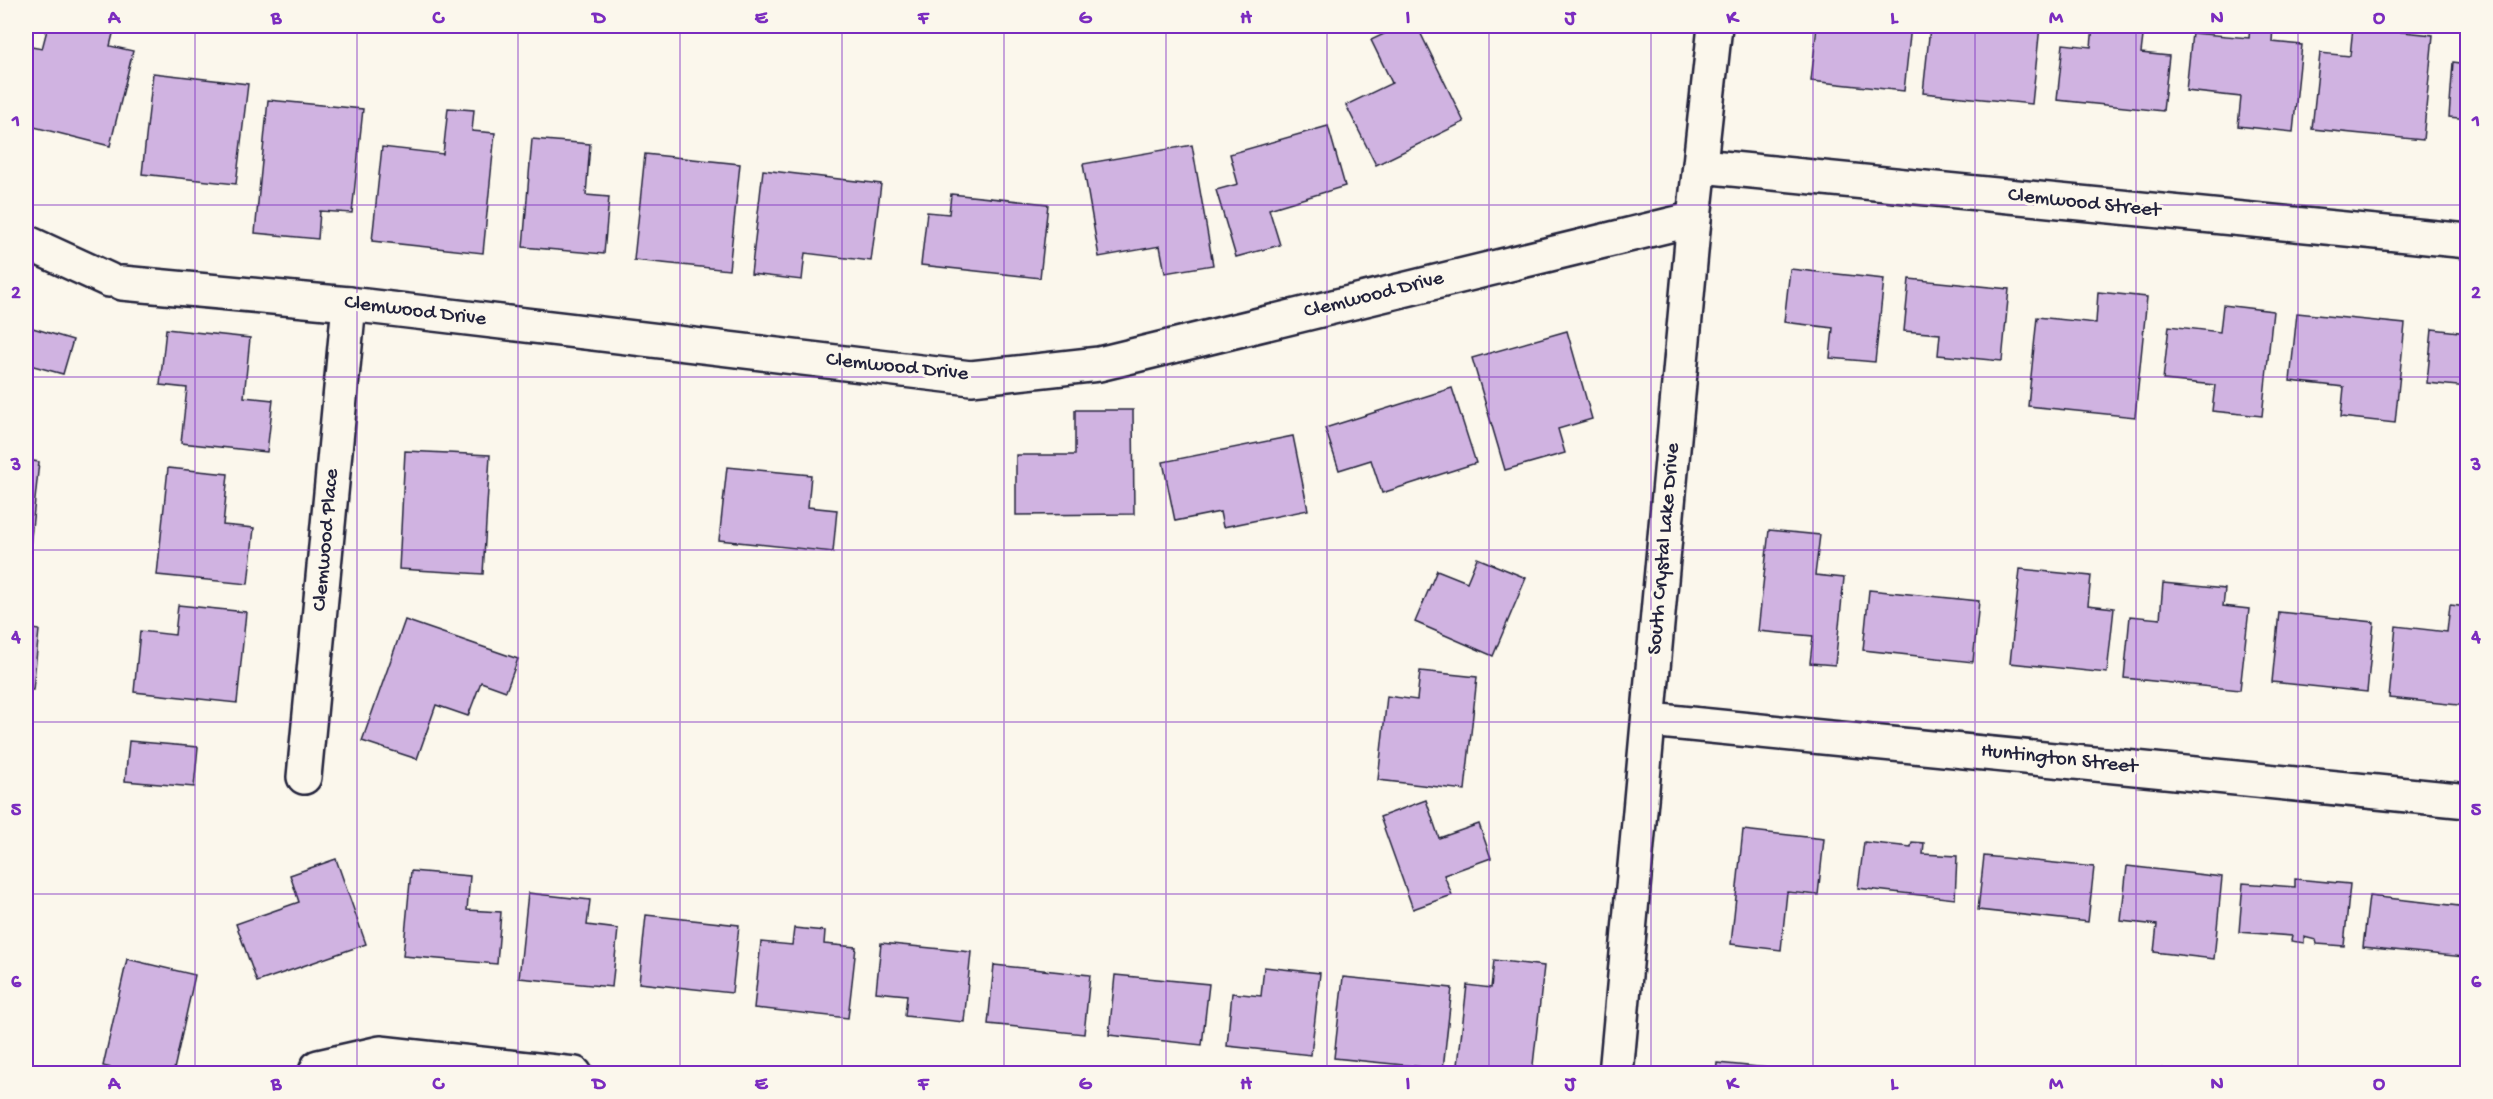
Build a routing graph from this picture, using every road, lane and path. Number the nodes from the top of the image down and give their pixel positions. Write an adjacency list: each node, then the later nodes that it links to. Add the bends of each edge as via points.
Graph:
1 (1715, 26): 2 (street, South Crystal Lake Drive)
2 (1701, 166): 3 (street, South Crystal Lake Drive); 4 (street, Clemwood Street)
3 (1694, 219): 6 (street, Clemwood Drive, via 1099,364 971,378); 7 (street, South Crystal Lake Drive)
4 (2468, 241)
5 (26, 242): 6 (street, Clemwood Drive, via 116,281)
6 (349, 304): 8 (street, Clemwood Place)
7 (1650, 720): 9 (street, Huntington Street); 12 (street, South Crystal Lake Drive)
8 (304, 777)
9 (2468, 801)
10 (316, 1070): 11 (street, via 380,1053)
11 (575, 1074)
12 (1616, 1074)

